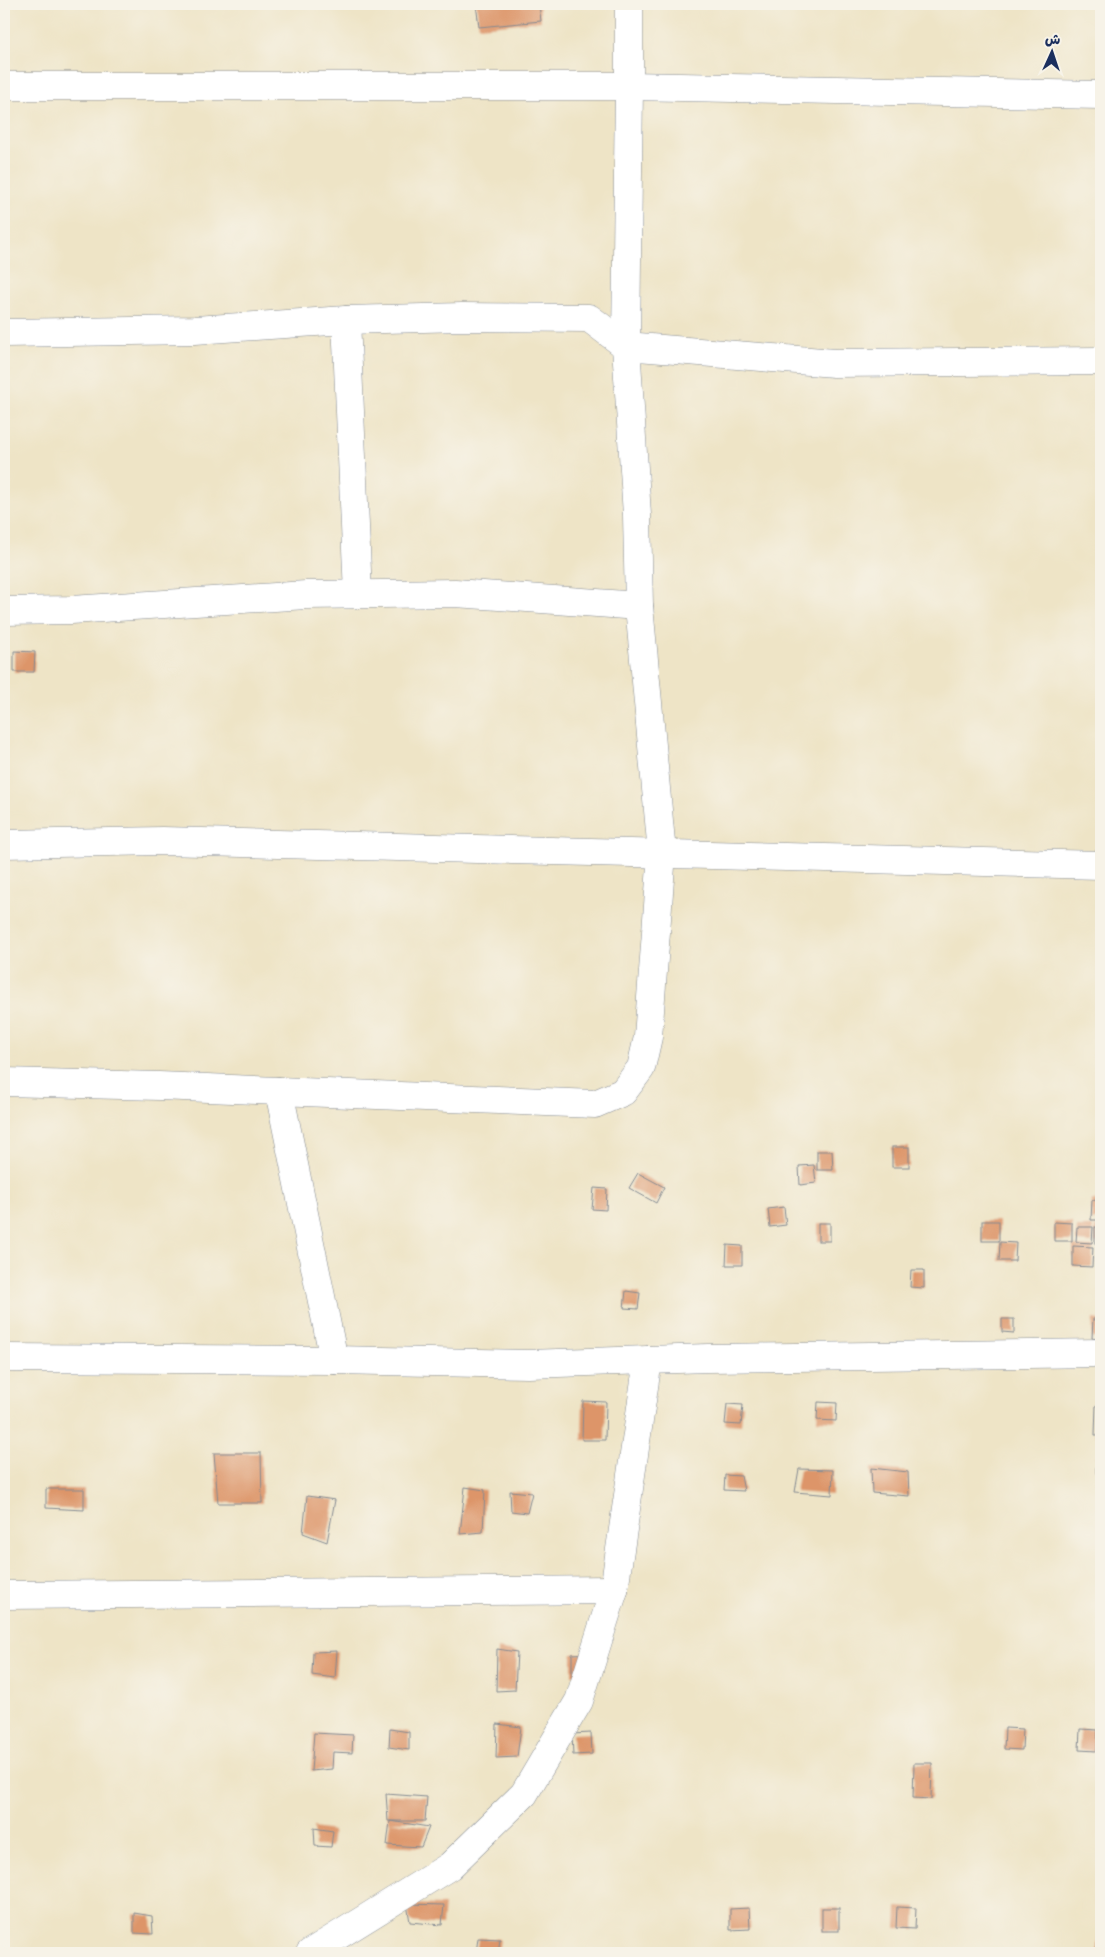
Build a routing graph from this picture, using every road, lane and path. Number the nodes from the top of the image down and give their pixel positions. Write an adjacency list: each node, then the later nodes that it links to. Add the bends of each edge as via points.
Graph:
1 (629, 4): 3 (street)
2 (4, 86): 3 (street)
3 (629, 86): 4 (street); 7 (street)
4 (1101, 95)
5 (346, 320): 6 (street, via 195,330); 7 (street, via 589,318); 9 (street)
6 (4, 334)
7 (626, 346): 8 (street, via 834,363); 10 (street, via 637,514)
8 (1101, 361)
9 (358, 594): 10 (street, via 455,593); 11 (street)
10 (639, 606): 13 (street)
11 (4, 611)
12 (4, 844): 13 (street, via 162,841)
13 (662, 853): 14 (street); 16 (street, via 648,1038 641,1068 623,1092 596,1104)
14 (1101, 865)
15 (4, 1082): 16 (street)
16 (279, 1091): 19 (street)
17 (1101, 1353): 20 (street)
18 (4, 1358): 19 (street)
19 (334, 1360): 20 (street, via 528,1364)
20 (648, 1360): 21 (street)
21 (614, 1590): 22 (street); 23 (street, via 579,1701 524,1794 450,1866)
22 (4, 1595)
23 (310, 1953)

